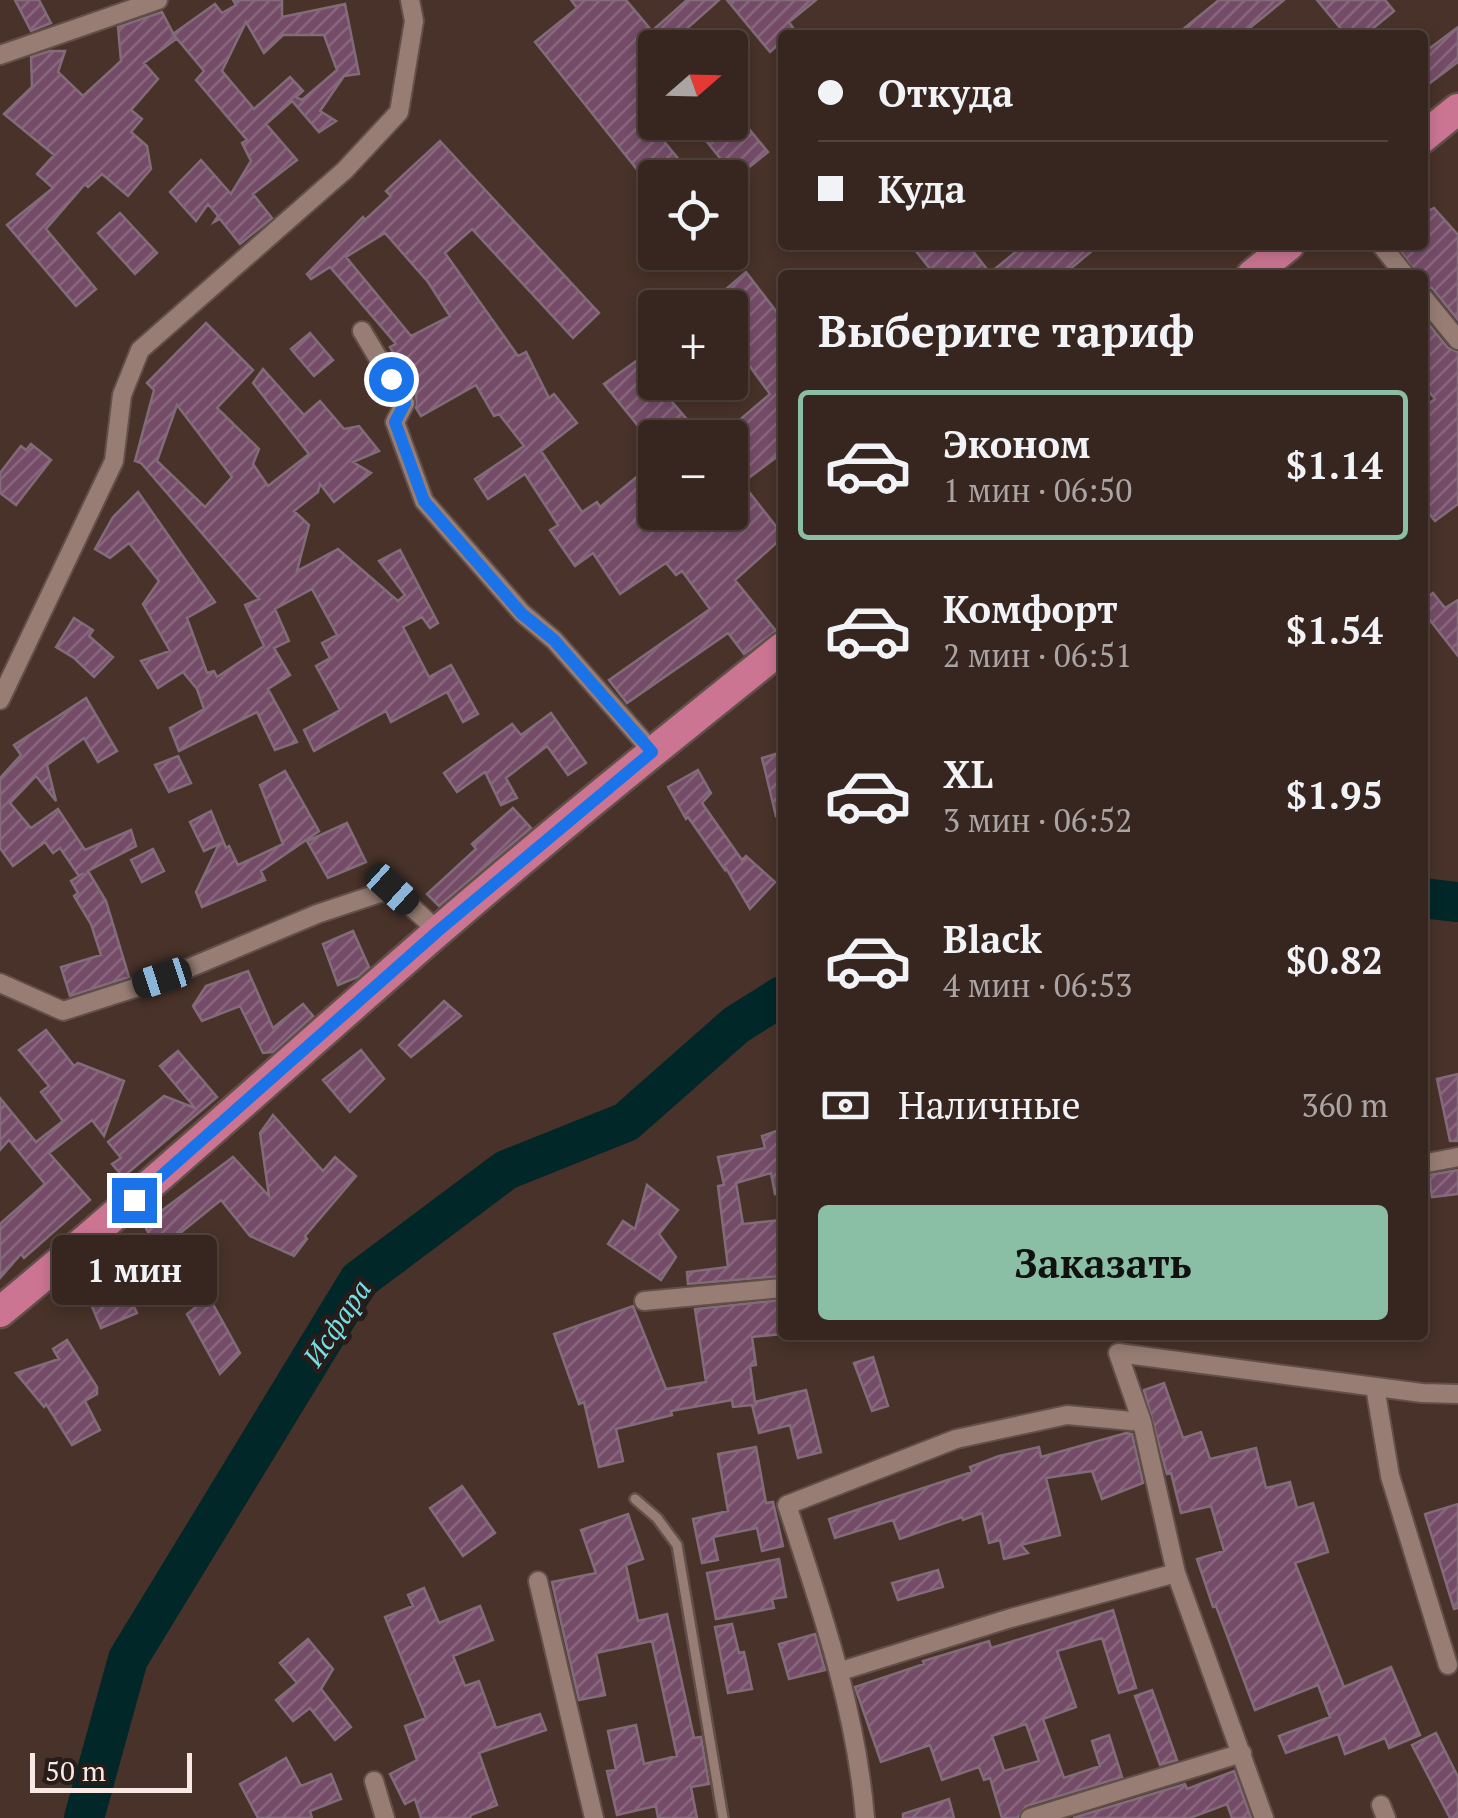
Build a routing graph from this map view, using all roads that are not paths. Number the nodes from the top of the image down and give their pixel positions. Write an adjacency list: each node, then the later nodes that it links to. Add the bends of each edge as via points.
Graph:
1 (158, 0): 3 (street)
2 (410, 0): 14 (street, via 414,21 399,112 345,170 140,350 122,395 114,461)
3 (0, 55)
4 (1458, 109): 5 (main road)
5 (1428, 133)
6 (1284, 250): 8 (main road)
7 (1385, 250): 9 (street)
8 (1258, 270)
9 (1401, 270)
10 (1428, 303): 12 (street)
11 (362, 331): 15 (street, via 405,403 395,422 424,501)
12 (1458, 340)
13 (778, 651): 15 (main road)
14 (0, 700)
15 (652, 752): 16 (main road)
16 (438, 931): 17 (street, via 392,889 63,1011); 22 (main road)
17 (0, 984)
18 (1458, 1157): 19 (street)
19 (1428, 1163)
20 (778, 1288): 21 (street)
21 (644, 1301)
22 (0, 1312)
23 (1375, 1386): 24 (street); 25 (street, via 1118,1354); 29 (street, via 1390,1476)
24 (1458, 1394)
25 (1142, 1422): 27 (street); 30 (street, via 1067,1415 956,1438 787,1505)
26 (634, 1499): 35 (lane, via 677,1544)
27 (1176, 1573): 30 (street); 31 (street)
28 (538, 1580): 34 (street)
29 (1448, 1665)
30 (841, 1672): 36 (street)
31 (1242, 1753): 37 (street); 38 (street)
32 (374, 1782): 33 (street)
33 (385, 1818)
34 (594, 1818)
35 (723, 1818)
36 (864, 1818)
37 (1030, 1818)
38 (1264, 1818)

